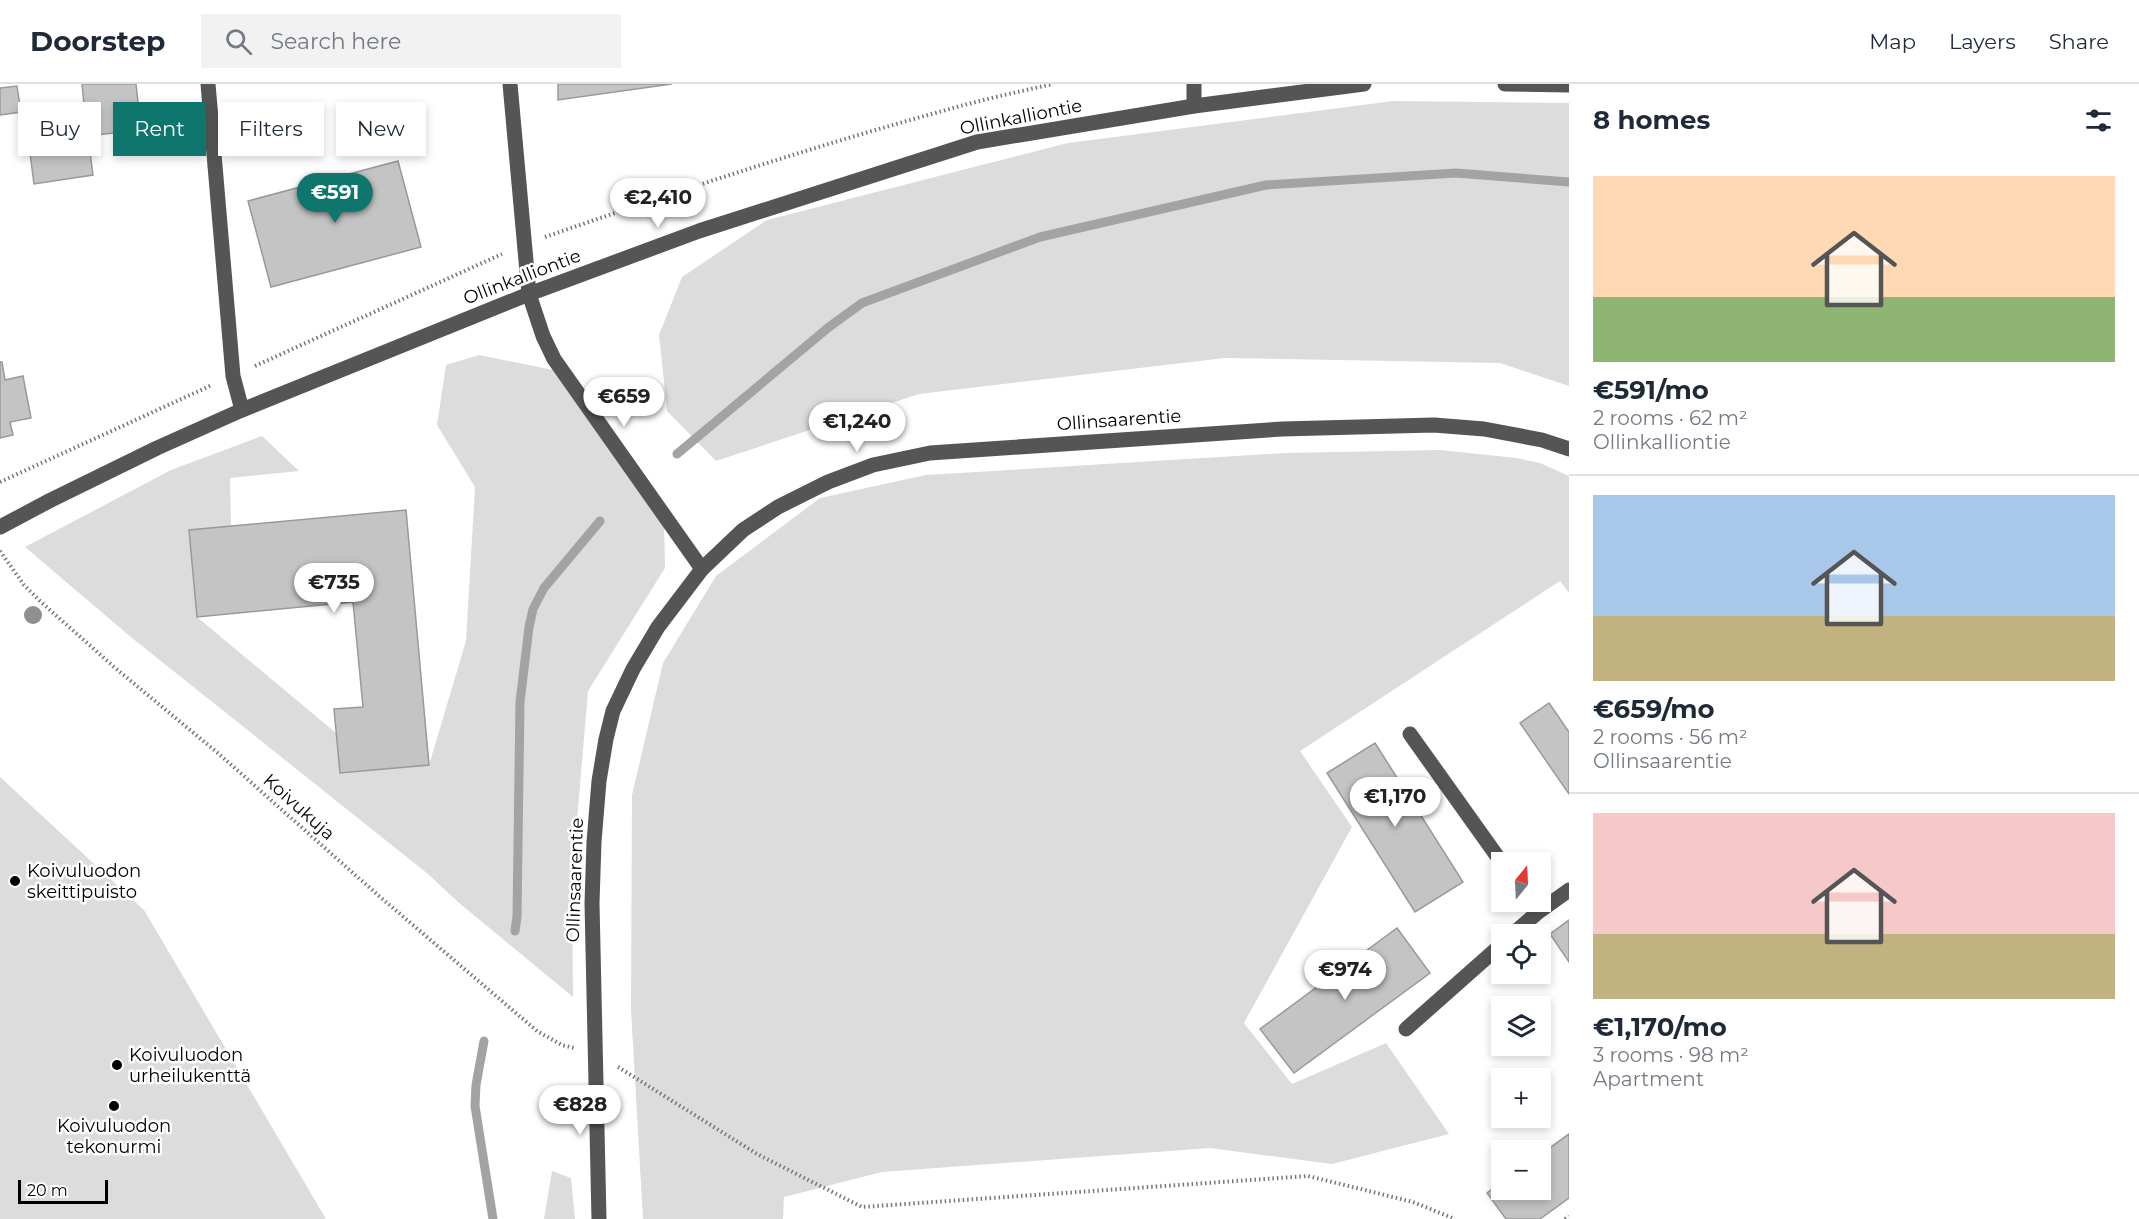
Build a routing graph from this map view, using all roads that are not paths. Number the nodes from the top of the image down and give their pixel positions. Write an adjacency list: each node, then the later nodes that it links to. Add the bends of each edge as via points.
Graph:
1 (208, 84): 9 (street, via 233,376)
2 (510, 84): 8 (street)
3 (1194, 84): 7 (street)
4 (1364, 84): 7 (street, Ollinkalliontie)
5 (1505, 84): 6 (street)
6 (1569, 85)
7 (1194, 106): 8 (street, Ollinkalliontie, via 977,142 699,231)
8 (529, 294): 9 (street, Ollinkalliontie); 12 (street, via 554,359)
9 (242, 410): 11 (street, Ollinkalliontie)
10 (1569, 449): 12 (street, Ollinsaarentie, via 1484,429 1434,425 1282,429 930,453 873,465 778,507 743,530)
11 (0, 527)
12 (702, 569): 19 (street, Ollinsaarentie, via 658,627 613,711 599,781 592,903)
13 (1410, 734): 14 (street)
14 (1494, 852)
15 (1569, 890): 16 (street)
16 (1551, 898)
17 (1491, 954): 18 (street)
18 (1406, 1029)
19 (599, 1219)

